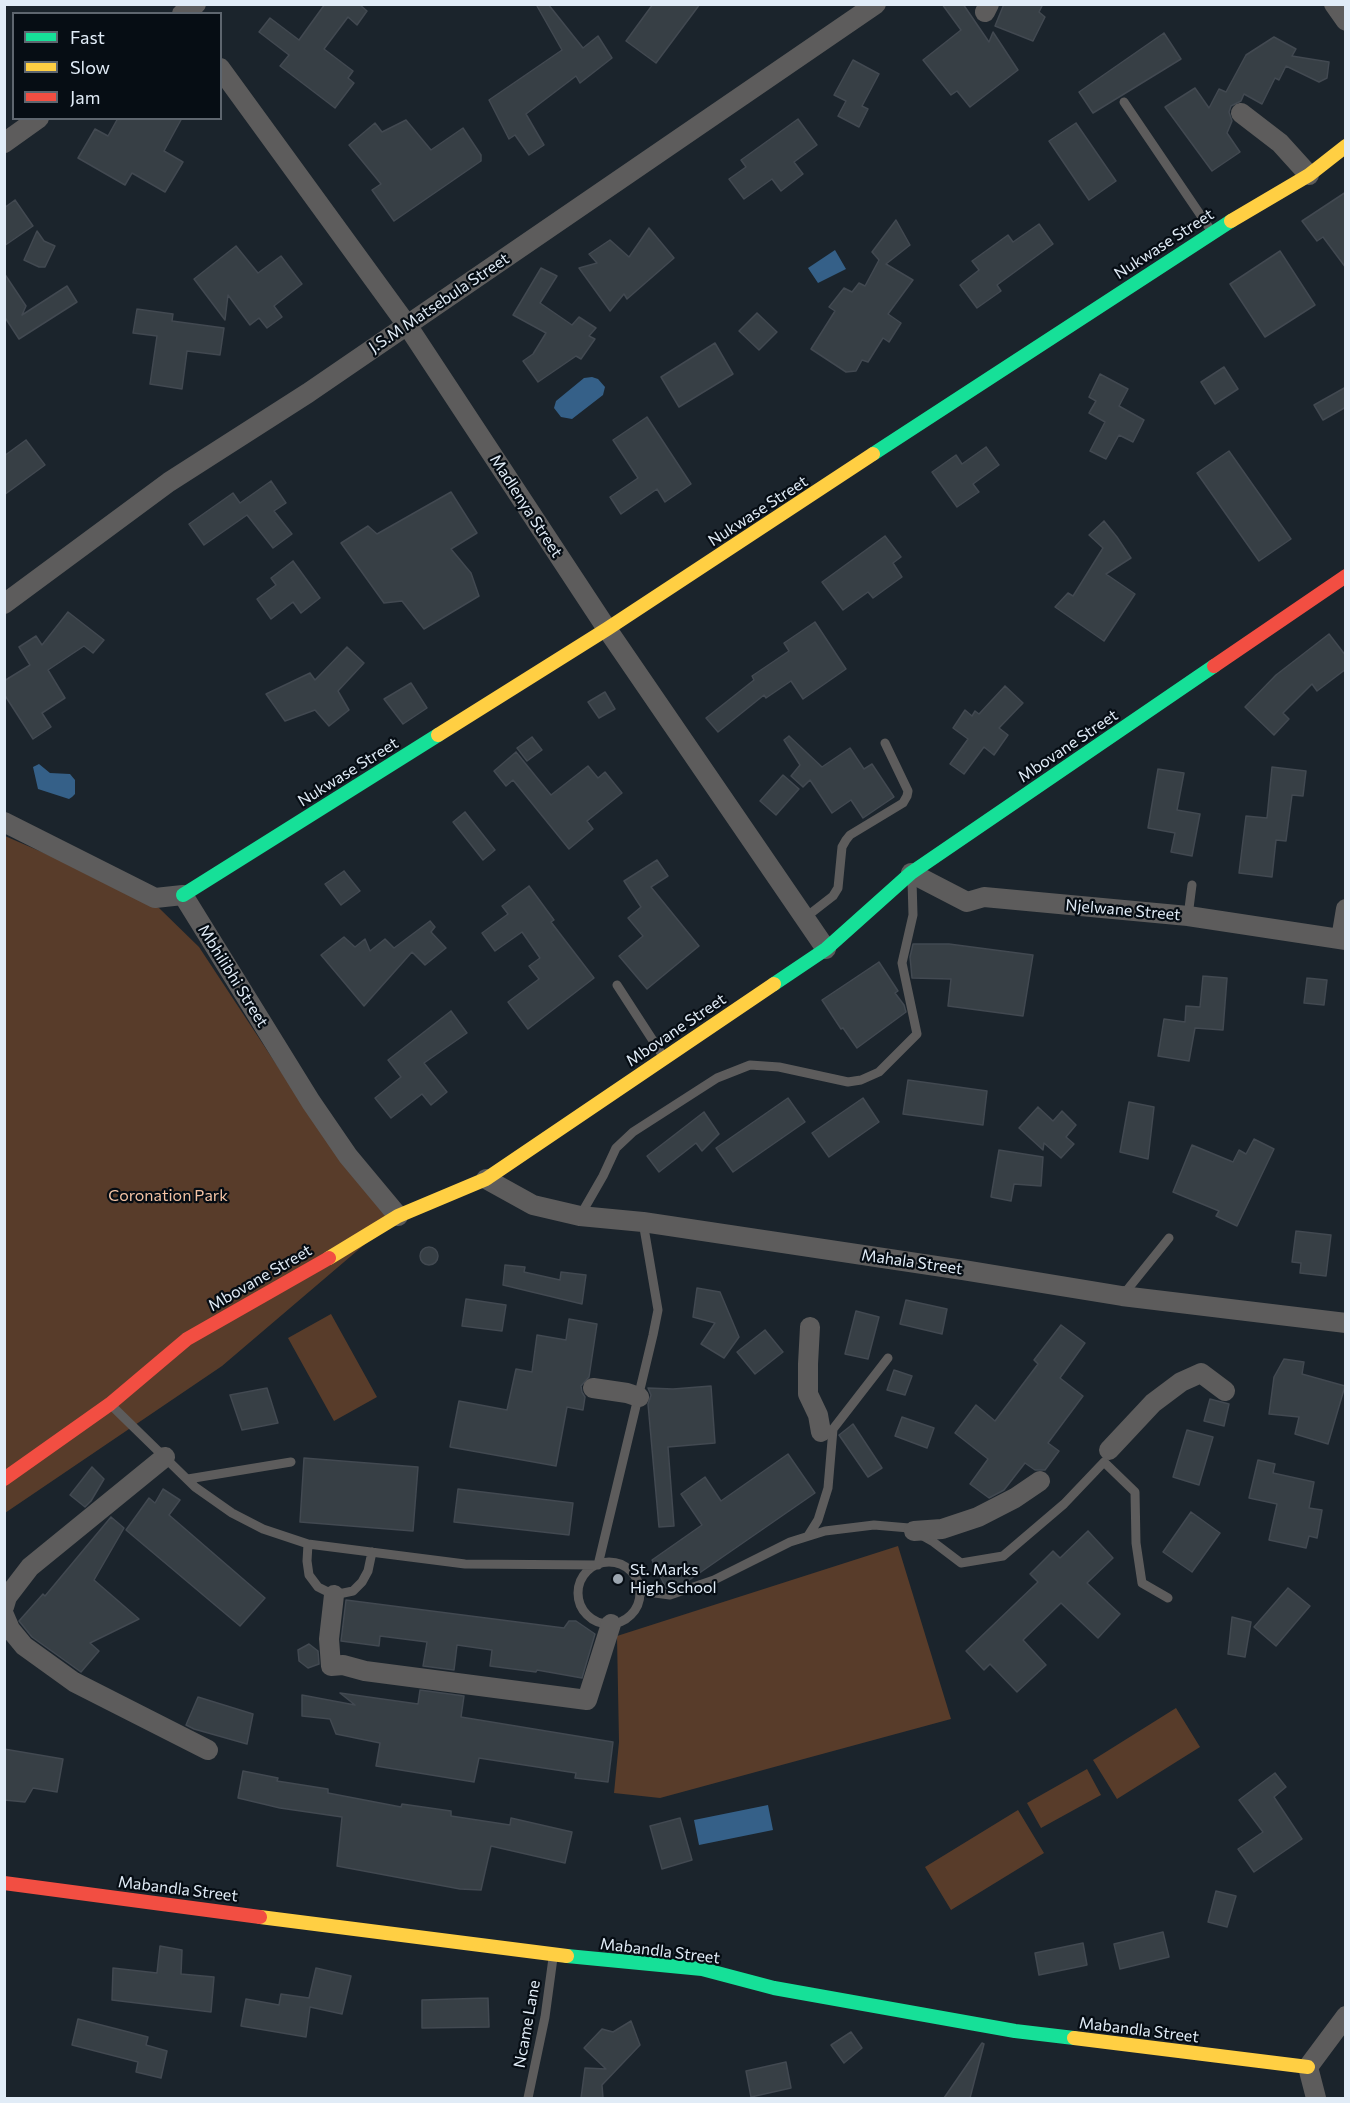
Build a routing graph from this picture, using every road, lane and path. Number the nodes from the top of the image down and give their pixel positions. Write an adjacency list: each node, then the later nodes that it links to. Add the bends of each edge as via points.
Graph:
1 (876, 4): 10 (street, J.S.M Matsebula Street)
2 (222, 71): 10 (street, Madlenya Street)
3 (1124, 102): 9 (lane)
4 (1241, 113): 8 (street, via 1280,143)
5 (36, 120): 6 (street)
6 (4, 143)
7 (1346, 146): 8 (street, Nukwase Street)
8 (1308, 174): 9 (street, Nukwase Street)
9 (1212, 232): 13 (street, Nukwase Street)
10 (406, 325): 12 (street, J.S.M Matsebula Street, via 169,482); 13 (street, Madlenya Street)
11 (1346, 576): 16 (street, Mbovane Street)
12 (4, 604)
13 (607, 629): 18 (street, Nukwase Street); 21 (street, Madlenya Street)
14 (885, 743): 21 (lane, via 907,796 850,835 842,848 838,888)
15 (4, 822): 18 (street, via 155,898)
16 (911, 873): 20 (street, Njelwane Street, via 967,902 984,897); 23 (street, Mbovane Street); 28 (lane, via 913,915 902,963 917,1034 879,1072 861,1080 848,1082 750,1065 717,1078 633,1132 616,1148)
17 (1192, 885): 20 (lane)
18 (183, 895): 27 (street, Mbhilibhi Street, via 310,1102)
19 (1346, 909): 22 (street)
20 (1188, 916): 22 (street, Njelwane Street)
21 (806, 917): 23 (street, Madlenya Street)
22 (1343, 940)
23 (826, 949): 25 (street, Mbovane Street)
24 (617, 985): 25 (lane)
25 (664, 1058): 26 (street, Mbovane Street)
26 (486, 1179): 27 (street, Mbovane Street); 28 (street, Mahala Street, via 533,1205)
27 (398, 1216): 38 (street, Mbovane Street, via 187,1339)
28 (580, 1216): 29 (street, Mahala Street)
29 (643, 1222): 31 (street, Mahala Street); 37 (lane, via 658,1310)
30 (1169, 1238): 31 (lane)
31 (1122, 1296): 32 (street, Mahala Street)
32 (1346, 1323)
33 (810, 1327): 39 (street, via 808,1394)
34 (888, 1358): 47 (lane, via 833,1428 828,1488 818,1520)
35 (593, 1388): 37 (street)
36 (1225, 1391): 40 (street, via 1201,1373 1181,1382 1153,1403)
37 (639, 1397): 50 (lane)
38 (110, 1404): 41 (lane); 43 (street, Mbovane Street)
39 (821, 1432)
40 (1109, 1450)
41 (165, 1457): 44 (lane); 54 (street, via 30,1567)
42 (291, 1462): 44 (lane)
43 (4, 1479)
44 (188, 1479): 48 (lane, via 232,1514)
45 (1040, 1481): 46 (street, via 978,1517 942,1529)
46 (914, 1531): 47 (lane, via 874,1525); 53 (lane, via 961,1563 1003,1556 1064,1504 1104,1462 1135,1492 1142,1583)
47 (808, 1536): 51 (lane, via 714,1580 670,1595)
48 (308, 1544): 49 (lane); 52 (lane, via 309,1575 318,1587)
49 (372, 1552): 50 (lane, via 465,1564); 52 (lane, via 362,1582 353,1591)
50 (598, 1565): 51 (lane, via 606,1562 625,1566); 56 (lane, via 581,1579 578,1598 588,1616)
51 (640, 1591): 56 (lane, via 630,1616)
52 (334, 1595): 56 (street, via 329,1639 331,1666 586,1700)
53 (1168, 1598)
54 (4, 1607)
55 (4, 1615): 57 (street, via 24,1646 74,1682)
56 (611, 1624)
57 (208, 1750)
58 (4, 1883): 59 (street, Mabandla Street)
59 (554, 1955): 61 (street, Mabandla Street, via 702,1969 774,1988 1015,2031); 62 (lane, Ncame Lane)
60 (1346, 2016): 61 (street)
61 (1308, 2067): 63 (street)
62 (528, 2098)
63 (1316, 2098)

